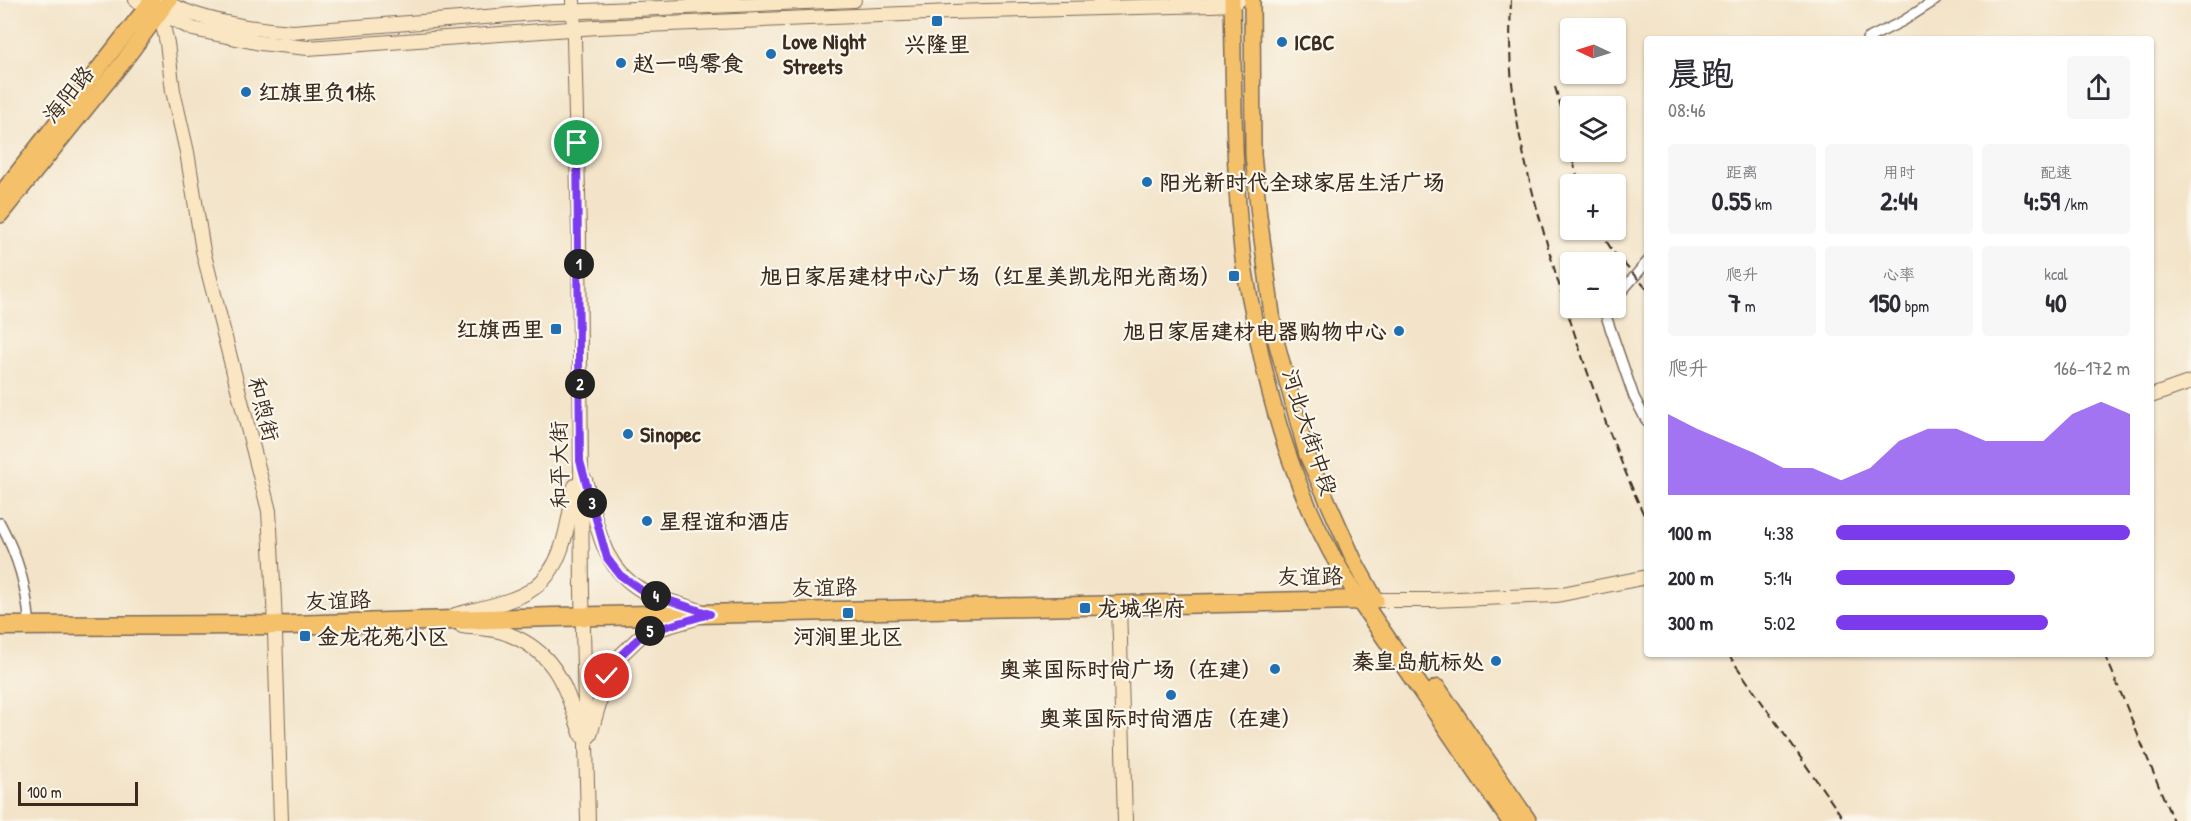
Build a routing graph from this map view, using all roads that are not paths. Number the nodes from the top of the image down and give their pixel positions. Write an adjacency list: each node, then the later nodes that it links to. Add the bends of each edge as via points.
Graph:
1 (854, 0): 7 (main road)
2 (1252, 0): 21 (main road, via 1253,154 1275,337 1307,455)
3 (1936, 0): 9 (street)
4 (1235, 1): 6 (main road); 21 (main road, 河北大街中段, via 1237,196 1242,252 1270,397 1302,493 1338,568)
5 (156, 3): 7 (main road, via 260,30 293,32); 8 (main road, via 192,29 308,48); 10 (main road, 海阳路); 11 (main road, 海阳路, via 117,70); 26 (main road, 和煦街, via 167,43 172,91 203,251 269,511)
6 (1100, 4): 8 (main road)
7 (574, 6): 8 (main road, 和平大街)
8 (575, 28): 18 (main road, 和平大街)
9 (1873, 36)
10 (0, 195)
11 (0, 215)
12 (1644, 265): 13 (street)
13 (1626, 286)
14 (1607, 318): 17 (street)
15 (2191, 382): 16 (main road)
16 (2154, 395)
17 (1644, 416)
18 (580, 461): 23 (main road, via 607,558 620,575 644,592); 24 (main road, 和平大街); 25 (main road, via 563,543 543,580 504,602)
19 (0, 523): 28 (street, via 15,551 27,592)
20 (1644, 578): 21 (main road, 友谊路, via 1557,595)
21 (1368, 600): 22 (highway, 友谊路); 33 (highway, 河北大街中段); 34 (highway)
22 (1119, 604): 23 (highway, 友谊路); 32 (main road)
23 (710, 614): 24 (highway, 友谊路); 29 (main road, via 644,633 622,654 607,676)
24 (583, 617): 25 (highway, 友谊路); 29 (main road, 和平大街)
25 (433, 621): 26 (highway, 友谊路); 29 (main road, via 506,633 546,657 563,681)
26 (274, 625): 28 (highway, 友谊路); 30 (main road, 和煦街)
27 (0, 626): 28 (highway, 友谊路)
28 (30, 626)
29 (586, 749): 31 (main road, 和平大街)
30 (280, 821)
31 (588, 821)
32 (1125, 821)
33 (1511, 821)
34 (1527, 821)

